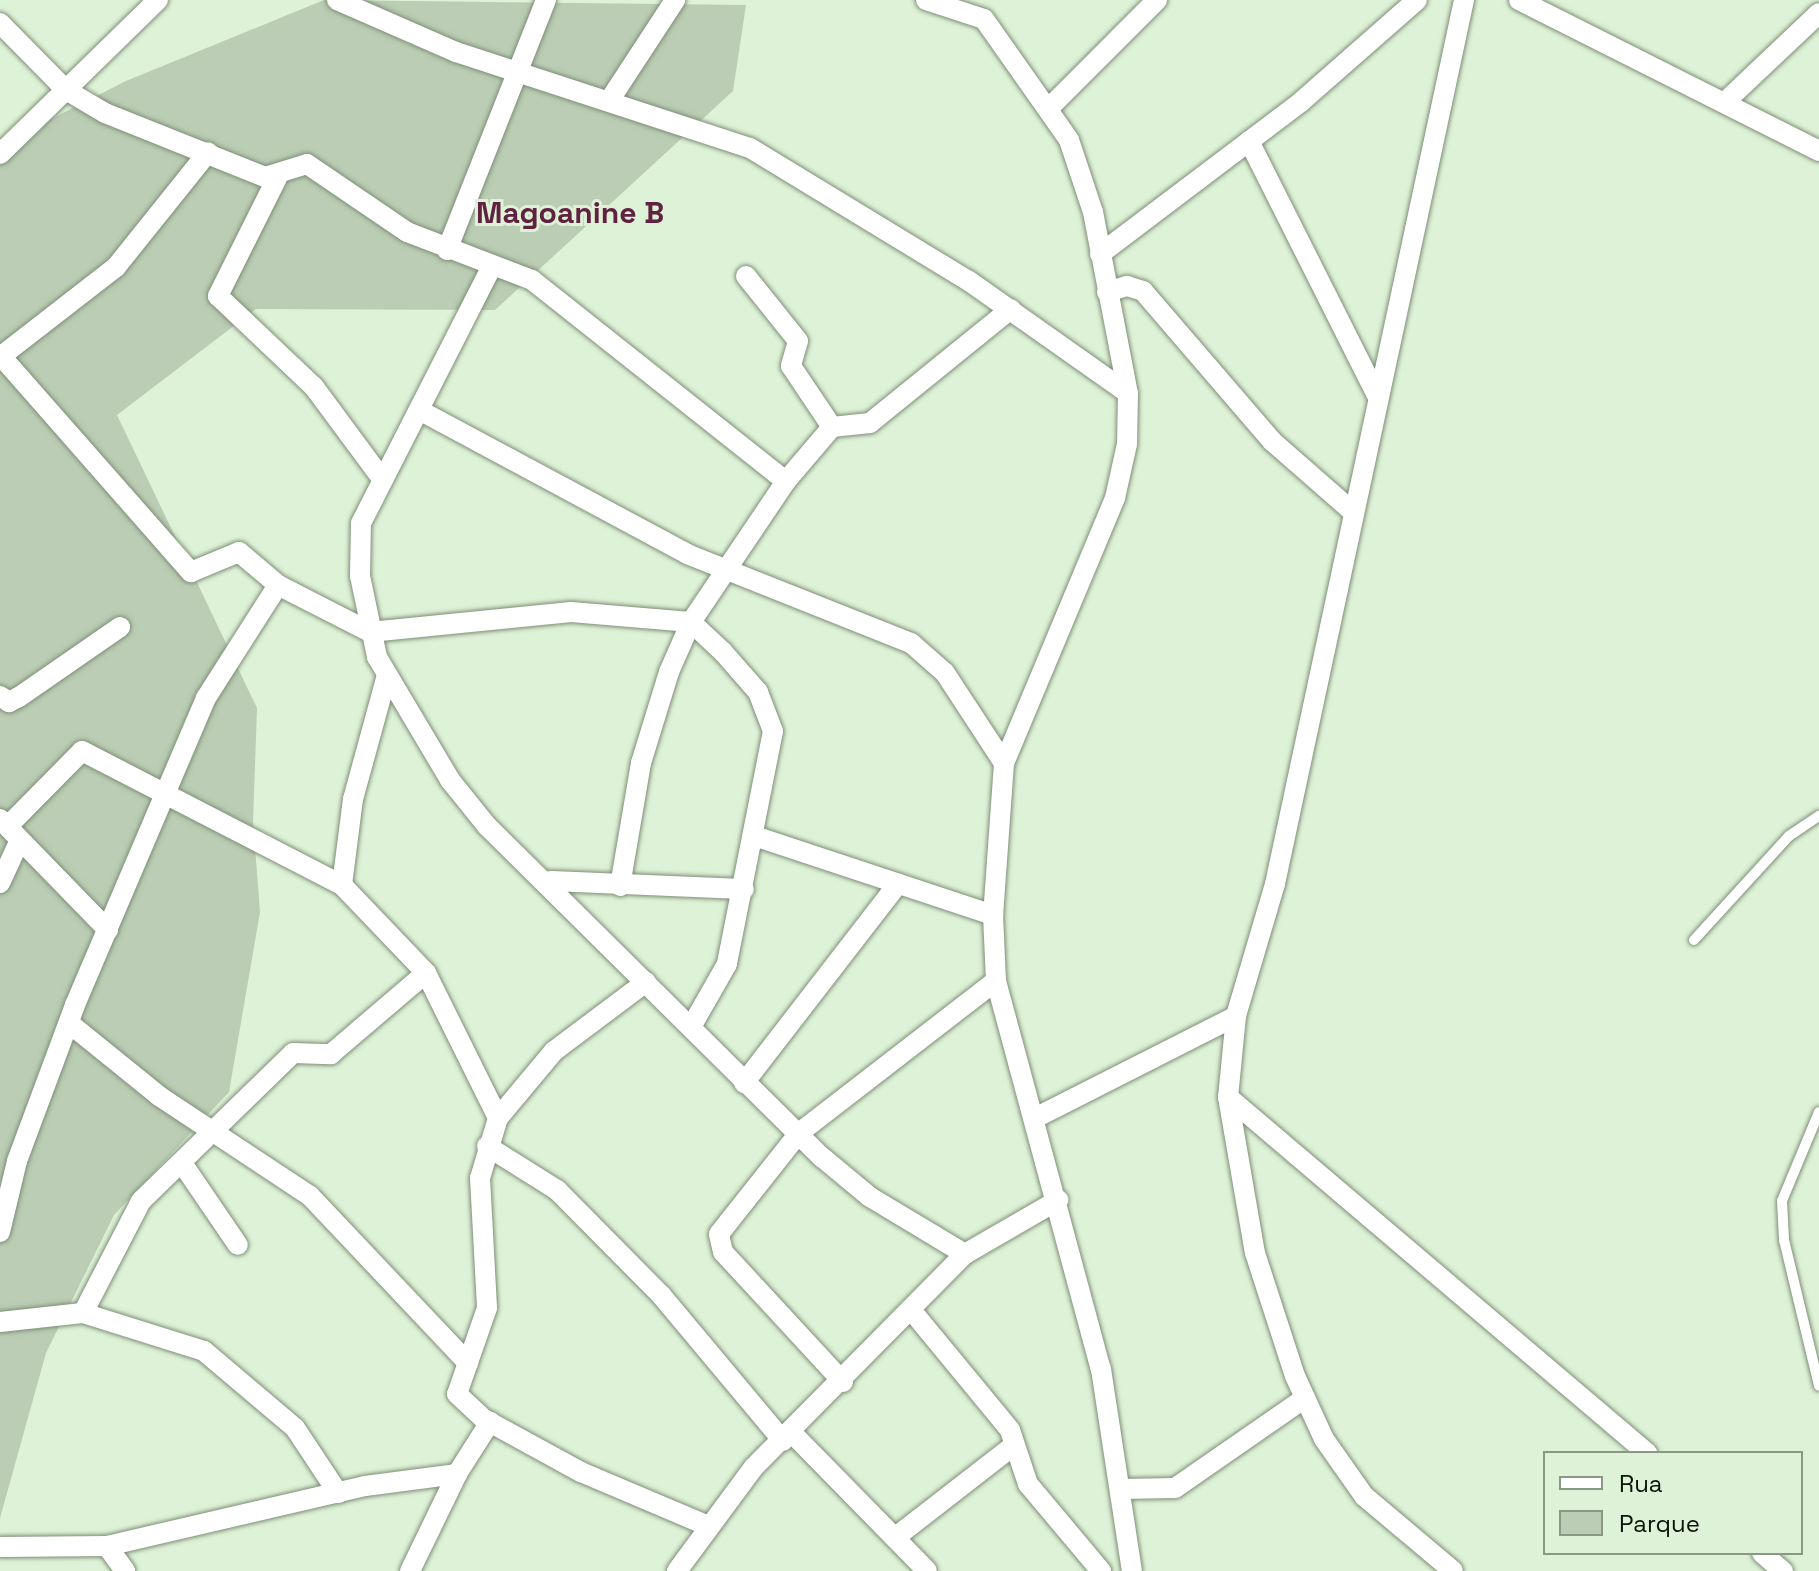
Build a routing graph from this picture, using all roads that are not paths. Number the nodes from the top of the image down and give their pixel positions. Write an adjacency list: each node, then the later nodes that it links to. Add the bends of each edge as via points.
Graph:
1 (158, 0): 16 (street)
2 (337, 0): 15 (street)
3 (546, 0): 15 (street)
4 (675, 0): 17 (street)
5 (926, 0): 13 (street)
6 (971, 0): 13 (street)
7 (1157, 0): 19 (street)
8 (1417, 0): 20 (street)
9 (1464, 0): 33 (street)
10 (1519, 0): 11 (street)
11 (1544, 6): 18 (street)
12 (1819, 13): 18 (street)
13 (984, 19): 19 (street)
14 (0, 23): 16 (street)
15 (522, 75): 17 (street); 25 (street)
16 (66, 90): 22 (street, via 105,113); 23 (street)
17 (609, 101): 30 (street, via 750,148)
18 (1725, 102): 21 (street)
19 (1051, 106): 26 (street, via 1083,170)
20 (1249, 141): 26 (street); 33 (street)
21 (1819, 151)
22 (208, 152): 24 (street); 31 (street, via 116,267)
23 (0, 154)
24 (277, 178): 25 (street, via 293,163 307,164 379,218); 36 (street, via 218,296 306,378)
25 (447, 250): 27 (street)
26 (1100, 254): 29 (street)
27 (492, 266): 34 (street); 37 (street, via 532,280)
28 (746, 276): 35 (street, via 798,341 791,366)
29 (1107, 292): 32 (street); 38 (street, via 1143,291 1272,441)
30 (1011, 309): 32 (street); 35 (street, via 870,423)
31 (1, 356): 40 (street, via 191,572 239,552)
32 (1128, 393): 46 (street, via 1127,444 1115,498)
33 (1377, 395): 38 (street)
34 (419, 410): 36 (street); 39 (street)
35 (832, 427): 37 (street)
36 (382, 479): 43 (street, via 357,546)
37 (786, 481): 39 (street)
38 (1353, 512): 63 (street, via 1275,884)
39 (725, 572): 41 (street); 46 (street, via 921,649 945,673)
40 (278, 585): 43 (street); 47 (street, via 206,698)
41 (691, 622): 43 (street, via 571,612); 50 (street, via 758,692 773,731); 55 (street, via 653,714)
42 (120, 627): 45 (street, via 19,697 9,702)
43 (370, 632): 44 (street)
44 (387, 675): 51 (street, via 464,801); 54 (street, via 353,799)
45 (0, 696)
46 (1004, 763): 57 (street)
47 (167, 800): 49 (street, via 82,751); 54 (street); 58 (street)
48 (1819, 816): 59 (lane, via 1789,836)
49 (9, 828): 52 (street); 58 (street)
50 (754, 836): 53 (street); 56 (street)
51 (550, 881): 55 (street); 62 (street)
52 (0, 883)
53 (898, 884): 57 (street); 66 (street)
54 (342, 885): 60 (street)
55 (620, 886): 56 (street)
56 (744, 889): 65 (street, via 727,964)
57 (993, 915): 61 (street)
58 (108, 930): 64 (street)
59 (1694, 940)
60 (426, 973): 70 (street); 71 (street, via 331,1054 293,1053)
61 (996, 981): 69 (street); 72 (street)
62 (646, 982): 65 (street); 70 (street, via 554,1051)
63 (1236, 1016): 67 (street); 69 (street)
64 (69, 1023): 71 (street); 76 (street)
65 (691, 1027): 66 (street)
66 (744, 1083): 72 (street)
67 (1228, 1097): 85 (street, via 1255,1253); 89 (street)
68 (1819, 1112): 84 (lane, via 1782,1201 1784,1240)
69 (1037, 1117): 75 (street)
70 (498, 1118): 73 (street)
71 (216, 1132): 74 (street); 82 (street, via 310,1196)
72 (799, 1133): 78 (street, via 870,1197); 83 (street, via 719,1234 723,1252)
73 (487, 1146): 82 (street, via 480,1178 487,1308); 87 (street, via 557,1190 661,1295)
74 (182, 1163): 77 (street); 80 (street, via 141,1201)
75 (1058, 1200): 78 (street); 91 (street, via 1101,1369)
76 (1, 1223)
77 (238, 1245)
78 (965, 1254): 79 (street)
79 (912, 1311): 83 (street); 88 (street, via 994,1408)
80 (83, 1313): 81 (street); 92 (street, via 204,1351 295,1428)
81 (0, 1322)
82 (468, 1363): 86 (street, via 457,1394)
83 (843, 1382): 87 (street)
84 (1819, 1386)
85 (1305, 1398): 91 (street, via 1175,1488); 104 (street, via 1364,1496)
86 (490, 1422): 90 (street); 93 (street, via 581,1472)
87 (787, 1436): 93 (street); 94 (street)
88 (1013, 1446): 94 (street); 102 (street, via 1028,1484)
89 (1645, 1451)
90 (457, 1474): 92 (street); 100 (street)
91 (1121, 1489): 103 (street)
92 (338, 1493): 95 (street)
93 (708, 1526): 98 (street)
94 (897, 1536): 101 (street)
95 (107, 1546): 96 (street); 99 (street)
96 (0, 1547)
97 (1764, 1555): 105 (street)
98 (680, 1569)
99 (125, 1571)
100 (410, 1571)
101 (927, 1571)
102 (1101, 1571)
103 (1132, 1571)
104 (1453, 1571)
105 (1783, 1571)

